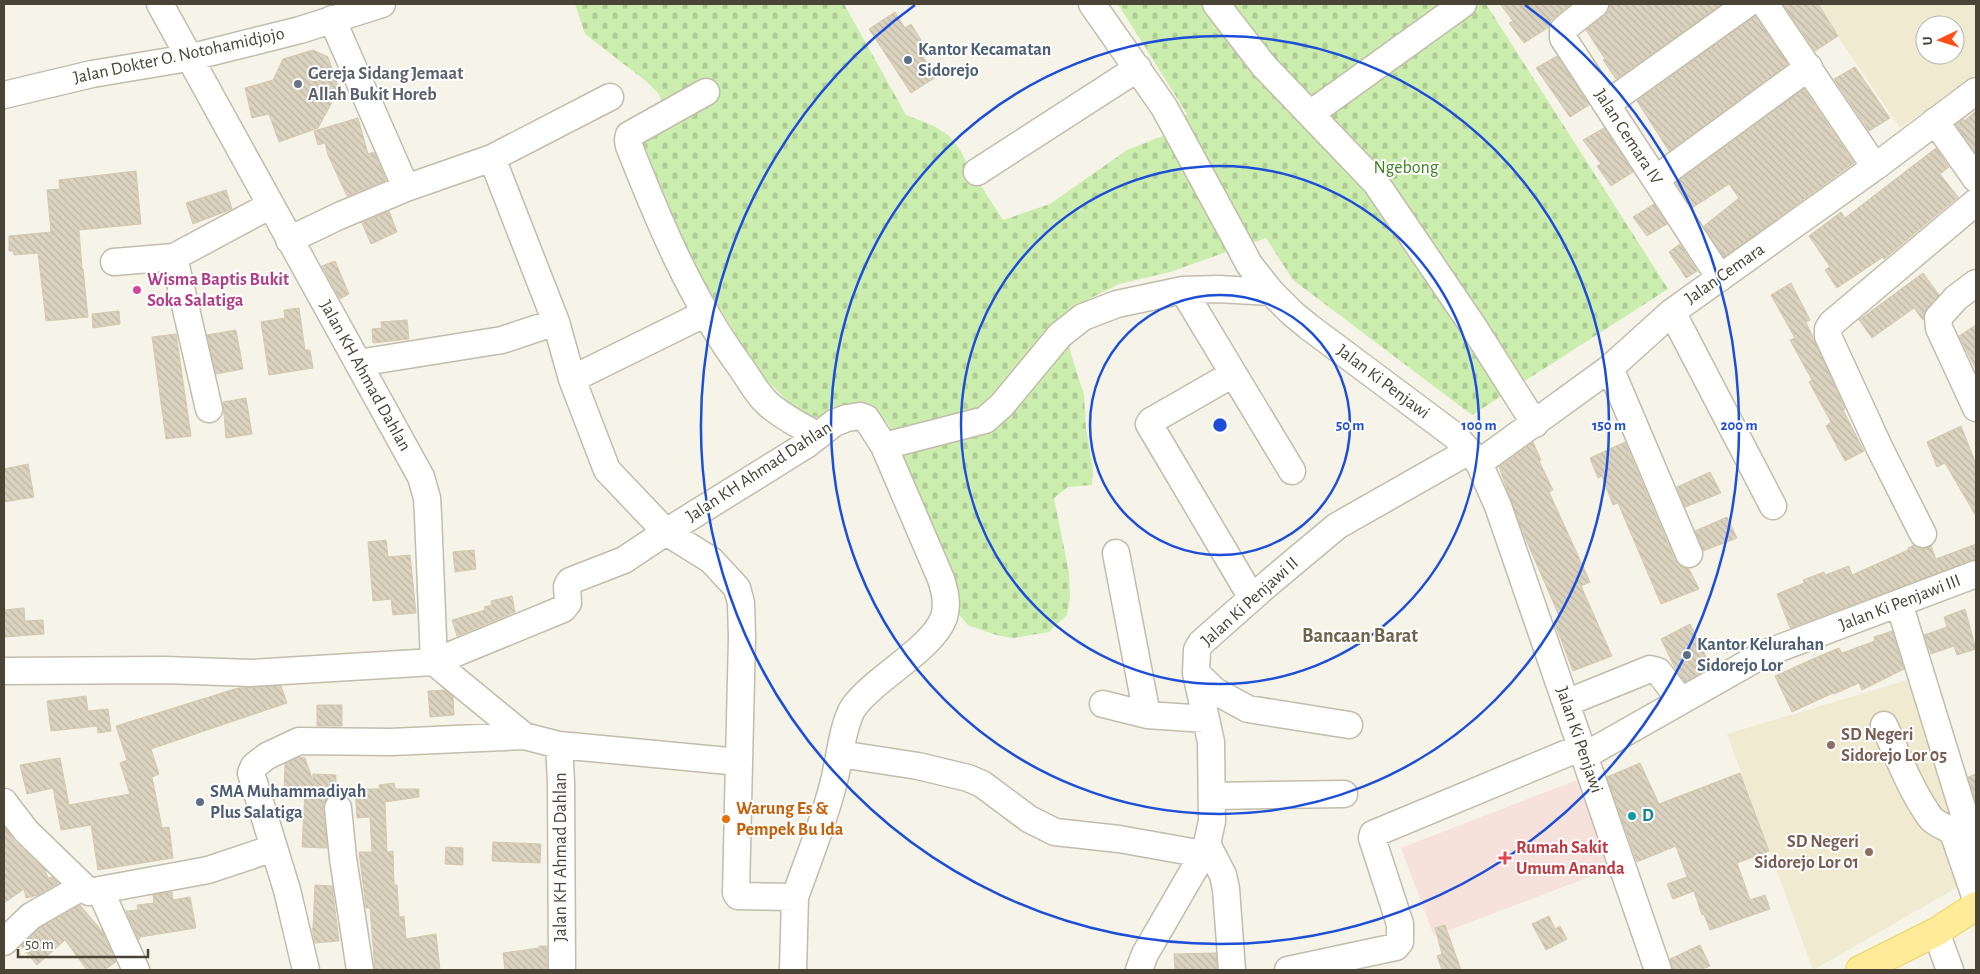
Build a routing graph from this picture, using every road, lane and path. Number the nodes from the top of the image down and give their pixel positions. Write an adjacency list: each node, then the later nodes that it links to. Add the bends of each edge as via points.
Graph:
1 (160, 4): 10 (street, Jalan KH Ahmad Dahlan)
2 (382, 4): 9 (street, Jalan Dokter O. Notohamidjojo)
3 (1092, 4): 11 (street, Jalan Ki Penjawi)
4 (1216, 4): 18 (street, via 1264,66)
5 (1463, 4): 18 (street)
6 (1595, 4): 17 (street, Jalan Cemara IV, via 1570,23 1562,38)
7 (1746, 4): 17 (street)
8 (1765, 4): 12 (street)
9 (340, 13): 10 (street, Jalan Dokter O. Notohamidjojo, via 300,30); 25 (street)
10 (188, 58): 15 (street, Jalan Dokter O. Notohamidjojo, via 92,74); 27 (street, Jalan KH Ahmad Dahlan)
11 (1138, 68): 22 (street); 34 (street, Jalan Ki Penjawi, via 1164,107 1249,264)
12 (1809, 68): 21 (street); 23 (street)
13 (1976, 91): 19 (street, Jalan Cemara)
14 (706, 92): 36 (street, via 632,133 628,140 658,219)
15 (4, 95)
16 (610, 96): 20 (street)
17 (1607, 104): 23 (street, Jalan Cemara IV)
18 (1310, 114): 44 (street, via 1382,191)
19 (1935, 121): 21 (street, Jalan Cemara); 24 (street)
20 (492, 158): 25 (street); 37 (street)
21 (1876, 167): 31 (street, Jalan Cemara)
22 (977, 172)
23 (1656, 179): 31 (street, Jalan Cemara IV)
24 (1976, 179)
25 (406, 188): 28 (street)
26 (1976, 202): 51 (street, via 1832,322 1828,329 1828,336 1880,449)
27 (271, 205): 28 (street, Jalan KH Ahmad Dahlan); 29 (street)
28 (290, 240): 38 (street, Jalan KH Ahmad Dahlan)
29 (174, 257): 30 (street); 43 (street)
30 (114, 262)
31 (1720, 278): 35 (street, Jalan Cemara)
32 (1976, 283): 42 (street, via 1956,298 1938,318 1939,328)
33 (1183, 290): 34 (street, via 1218,288); 40 (street); 46 (street, via 1117,304 1083,317 1060,336 1002,405 985,420)
34 (1271, 292): 47 (street, Jalan Ki Penjawi, via 1309,327 1455,436)
35 (1672, 312): 39 (street, Jalan Cemara); 49 (street)
36 (706, 313): 41 (street); 45 (street, via 723,343 765,401 784,417)
37 (556, 322): 38 (street, via 502,340); 41 (street)
38 (358, 363): 57 (street, Jalan KH Ahmad Dahlan, via 416,467 424,488)
39 (1610, 368): 44 (street, Jalan Cemara); 53 (street)
40 (1233, 374): 48 (street); 55 (street, via 1149,424)
41 (572, 379): 50 (street, via 606,470)
42 (1976, 408)
43 (209, 409)
44 (1535, 424): 47 (street, Jalan Cemara)
45 (818, 436): 46 (street, Jalan KH Ahmad Dahlan, via 841,420 860,416 866,418); 50 (street, Jalan KH Ahmad Dahlan)
46 (884, 446): 70 (street, Jalan KH Ahmad Dahlan, via 941,580 945,610 940,625 930,638 868,691 852,710)
47 (1474, 457): 55 (street, Jalan Ki Penjawi II, via 1337,526); 61 (street, Jalan Ki Penjawi, via 1498,506)
48 (1292, 471)
49 (1773, 506)
50 (666, 532): 57 (street, via 624,560 570,581 567,586 568,603 562,609); 71 (street, Jalan KH Ahmad Dahlan, via 712,560 737,588 742,637)
51 (1923, 534)
52 (1116, 553): 63 (street)
53 (1690, 554)
54 (1976, 574): 56 (street, Jalan Ki Penjawi III)
55 (1252, 598): 59 (street, Jalan Ki Penjawi II, via 1202,643 1197,650)
56 (1898, 604): 60 (street, Jalan Ki Penjawi III, via 1764,654); 78 (street)
57 (434, 662): 58 (street, via 251,673); 67 (street)
58 (4, 671)
59 (1196, 673): 64 (street, Jalan Ki Penjawi II); 66 (street, via 1215,691 1248,709)
60 (1681, 701): 61 (street, via 1658,671 1650,669); 69 (street, Jalan Ki Penjawi III)
61 (1566, 702): 69 (street, Jalan Ki Penjawi)
62 (1103, 704): 63 (street)
63 (1147, 715): 64 (street)
64 (1205, 719): 73 (street, Jalan Ki Penjawi II, via 1211,742)
65 (1884, 725): 81 (street, via 1919,800 1933,821 1954,835)
66 (1349, 726)
67 (524, 736): 68 (street); 76 (street, via 290,744 267,756 254,766 251,773)
68 (559, 744): 71 (street); 88 (street, Jalan KH Ahmad Dahlan)
69 (1583, 752): 92 (street, Jalan Ki Penjawi III, via 1373,834 1400,924 1400,942 1396,947); 93 (street, Jalan Ki Penjawi)
70 (840, 754): 77 (street, via 918,766 968,778 1054,832); 80 (street, Jalan KH Ahmad Dahlan, via 823,821)
71 (739, 762): 80 (street, Jalan KH Ahmad Dahlan, via 736,893 752,897)
72 (1344, 794): 73 (street)
73 (1212, 796): 77 (street, Jalan Ki Penjawi II, via 1212,822)
74 (4, 802): 79 (street, via 26,831)
75 (338, 808): 87 (street)
76 (274, 848): 79 (street, via 208,870); 86 (street)
77 (1205, 849): 90 (street, Jalan Ki Penjawi II); 91 (street, via 1222,875 1226,889)
78 (1976, 853)
79 (91, 889): 84 (street, via 31,916); 85 (street)
80 (795, 897): 89 (street)
81 (1976, 899)
82 (1976, 906): 83 (main road)
83 (1936, 932): 94 (main road); 95 (street)
84 (4, 942)
85 (136, 970)
86 (306, 970)
87 (360, 970)
88 (562, 970)
89 (793, 970)
90 (1139, 970)
91 (1232, 970)
92 (1288, 970)
93 (1658, 970)
94 (1860, 970)
95 (1950, 970)

